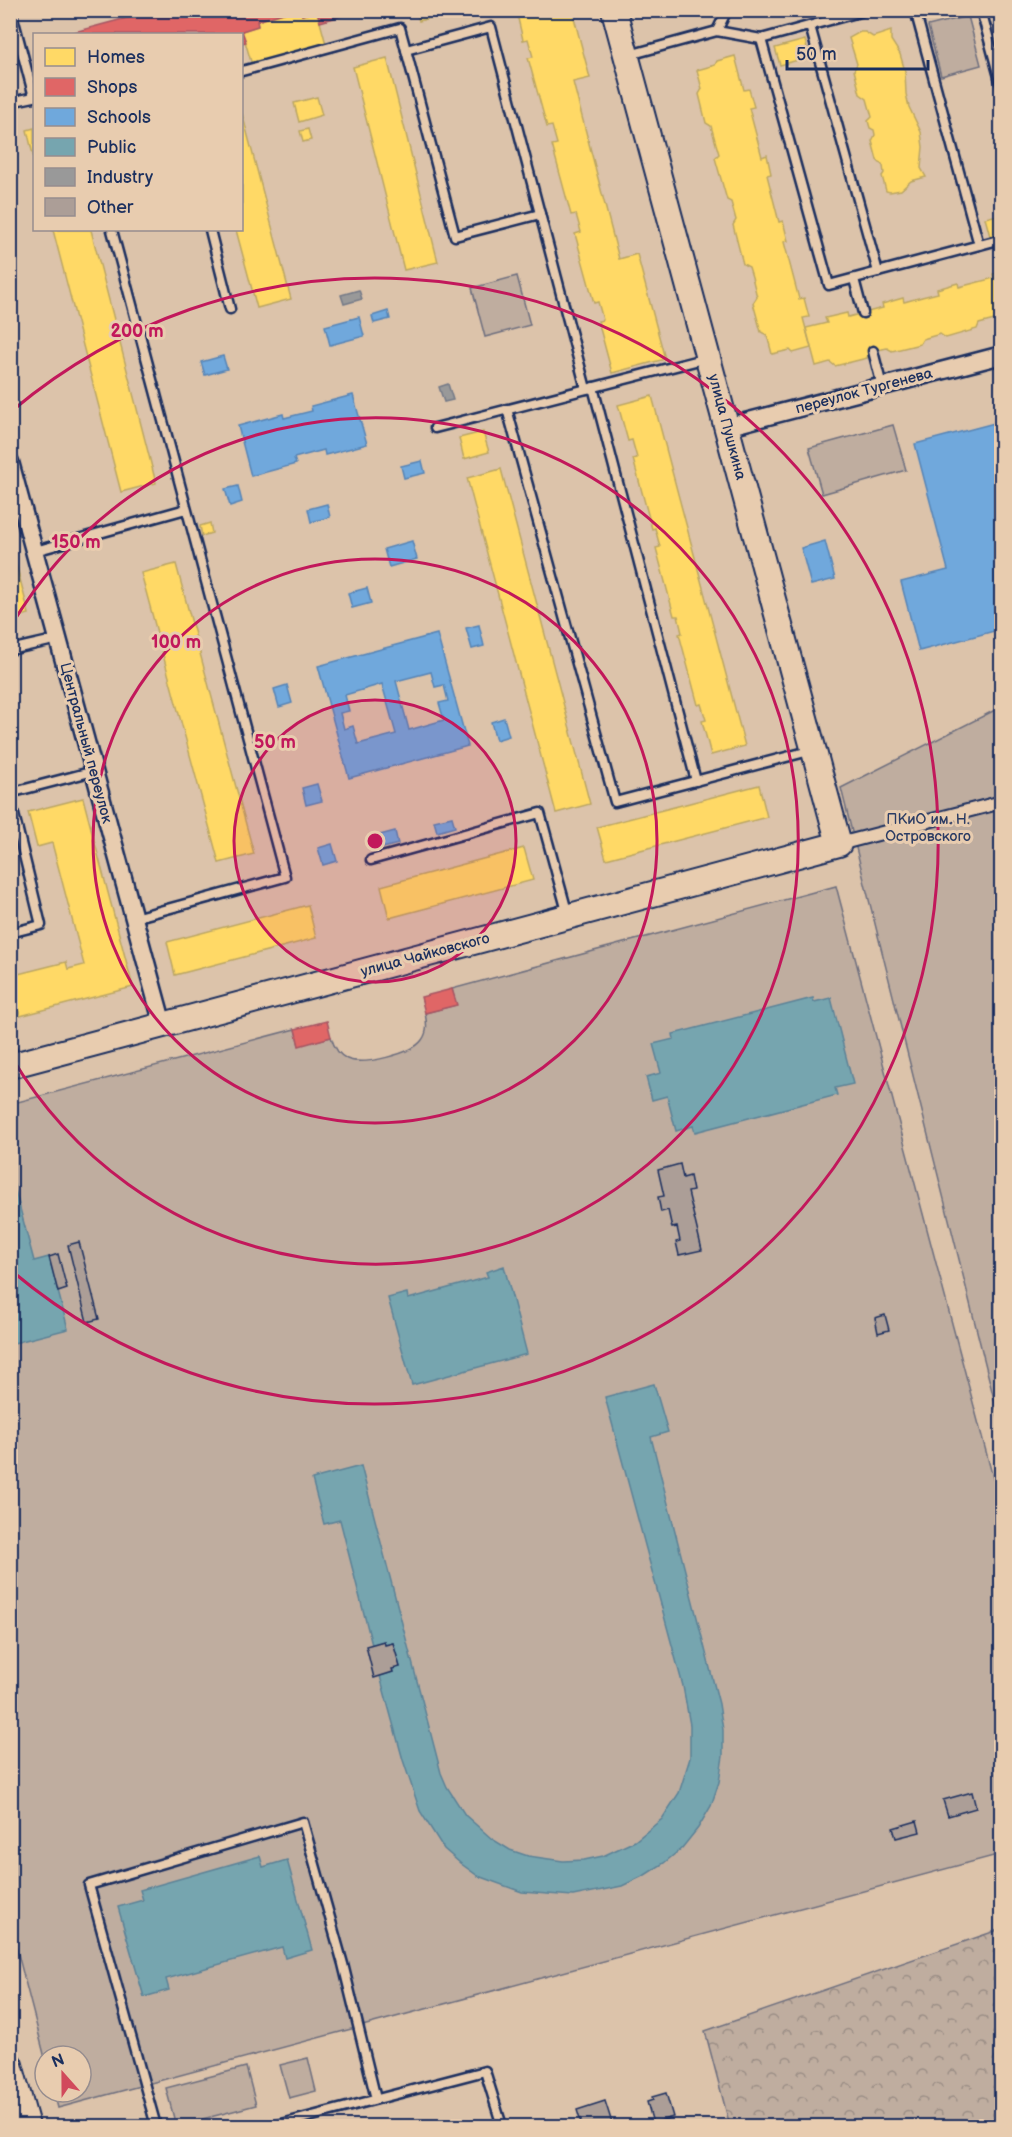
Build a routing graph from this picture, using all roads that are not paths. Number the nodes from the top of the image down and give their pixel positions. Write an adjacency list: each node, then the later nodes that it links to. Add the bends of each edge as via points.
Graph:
1 (11, 10): 14 (lane)
2 (614, 10): 11 (main road, улица Пушкина)
3 (727, 10): 8 (lane)
4 (867, 10): 7 (lane)
5 (915, 10): 21 (lane)
6 (981, 10): 13 (lane)
7 (810, 26): 9 (lane); 22 (lane)
8 (717, 31): 9 (lane); 11 (lane)
9 (761, 39): 23 (lane, via 829,285)
10 (406, 50): 12 (lane, via 400,28); 17 (lane, via 455,236); 17 (lane, via 491,27)
11 (626, 56): 28 (main road, улица Пушкина)
12 (243, 71)
13 (1002, 88)
14 (33, 93)
15 (33, 97): 16 (lane)
16 (10, 102)
17 (540, 214): 30 (lane)
18 (112, 231): 35 (lane)
19 (210, 231): 24 (lane)
20 (1002, 239): 21 (lane)
21 (980, 245): 22 (lane)
22 (878, 272): 23 (lane)
23 (854, 279): 25 (lane)
24 (230, 309)
25 (863, 313)
26 (873, 351): 29 (lane)
27 (1002, 355): 29 (street, переулок Тургенева)
28 (708, 357): 30 (lane); 32 (main road, улица Пушкина)
29 (882, 386): 32 (street, переулок Тургенева)
30 (589, 388): 31 (lane); 41 (lane)
31 (507, 410): 33 (lane); 41 (lane, via 615,802)
32 (726, 427): 39 (main road, улица Пушкина)
33 (435, 428)
34 (10, 462): 36 (street, Центральный переулок)
35 (186, 509): 36 (lane); 48 (lane, via 285,877)
36 (34, 551): 37 (street, Центральный переулок)
37 (58, 639): 38 (lane); 40 (street, Центральный переулок)
38 (10, 650)
39 (814, 750): 41 (lane); 45 (main road, улица Пушкина)
40 (94, 771): 42 (lane); 48 (street, Центральный переулок)
41 (696, 781)
42 (10, 793)
43 (10, 798): 49 (lane, via 41,925)
44 (1002, 802): 45 (street)
45 (839, 844): 47 (main road, улица Чайковского)
46 (371, 860): 47 (lane, via 540,813)
47 (568, 917): 50 (main road, улица Чайковского)
48 (134, 918): 50 (street, Центральный переулок)
49 (10, 933)
50 (162, 1025): 51 (main road, улица Чайковского)
51 (12, 1059)
52 (10, 2065): 54 (main road)
53 (376, 2099): 55 (lane, via 303,1822 89,1884); 56 (lane); 57 (lane, via 485,2071)
54 (27, 2127)
55 (156, 2127)
56 (274, 2127)
57 (502, 2127)

